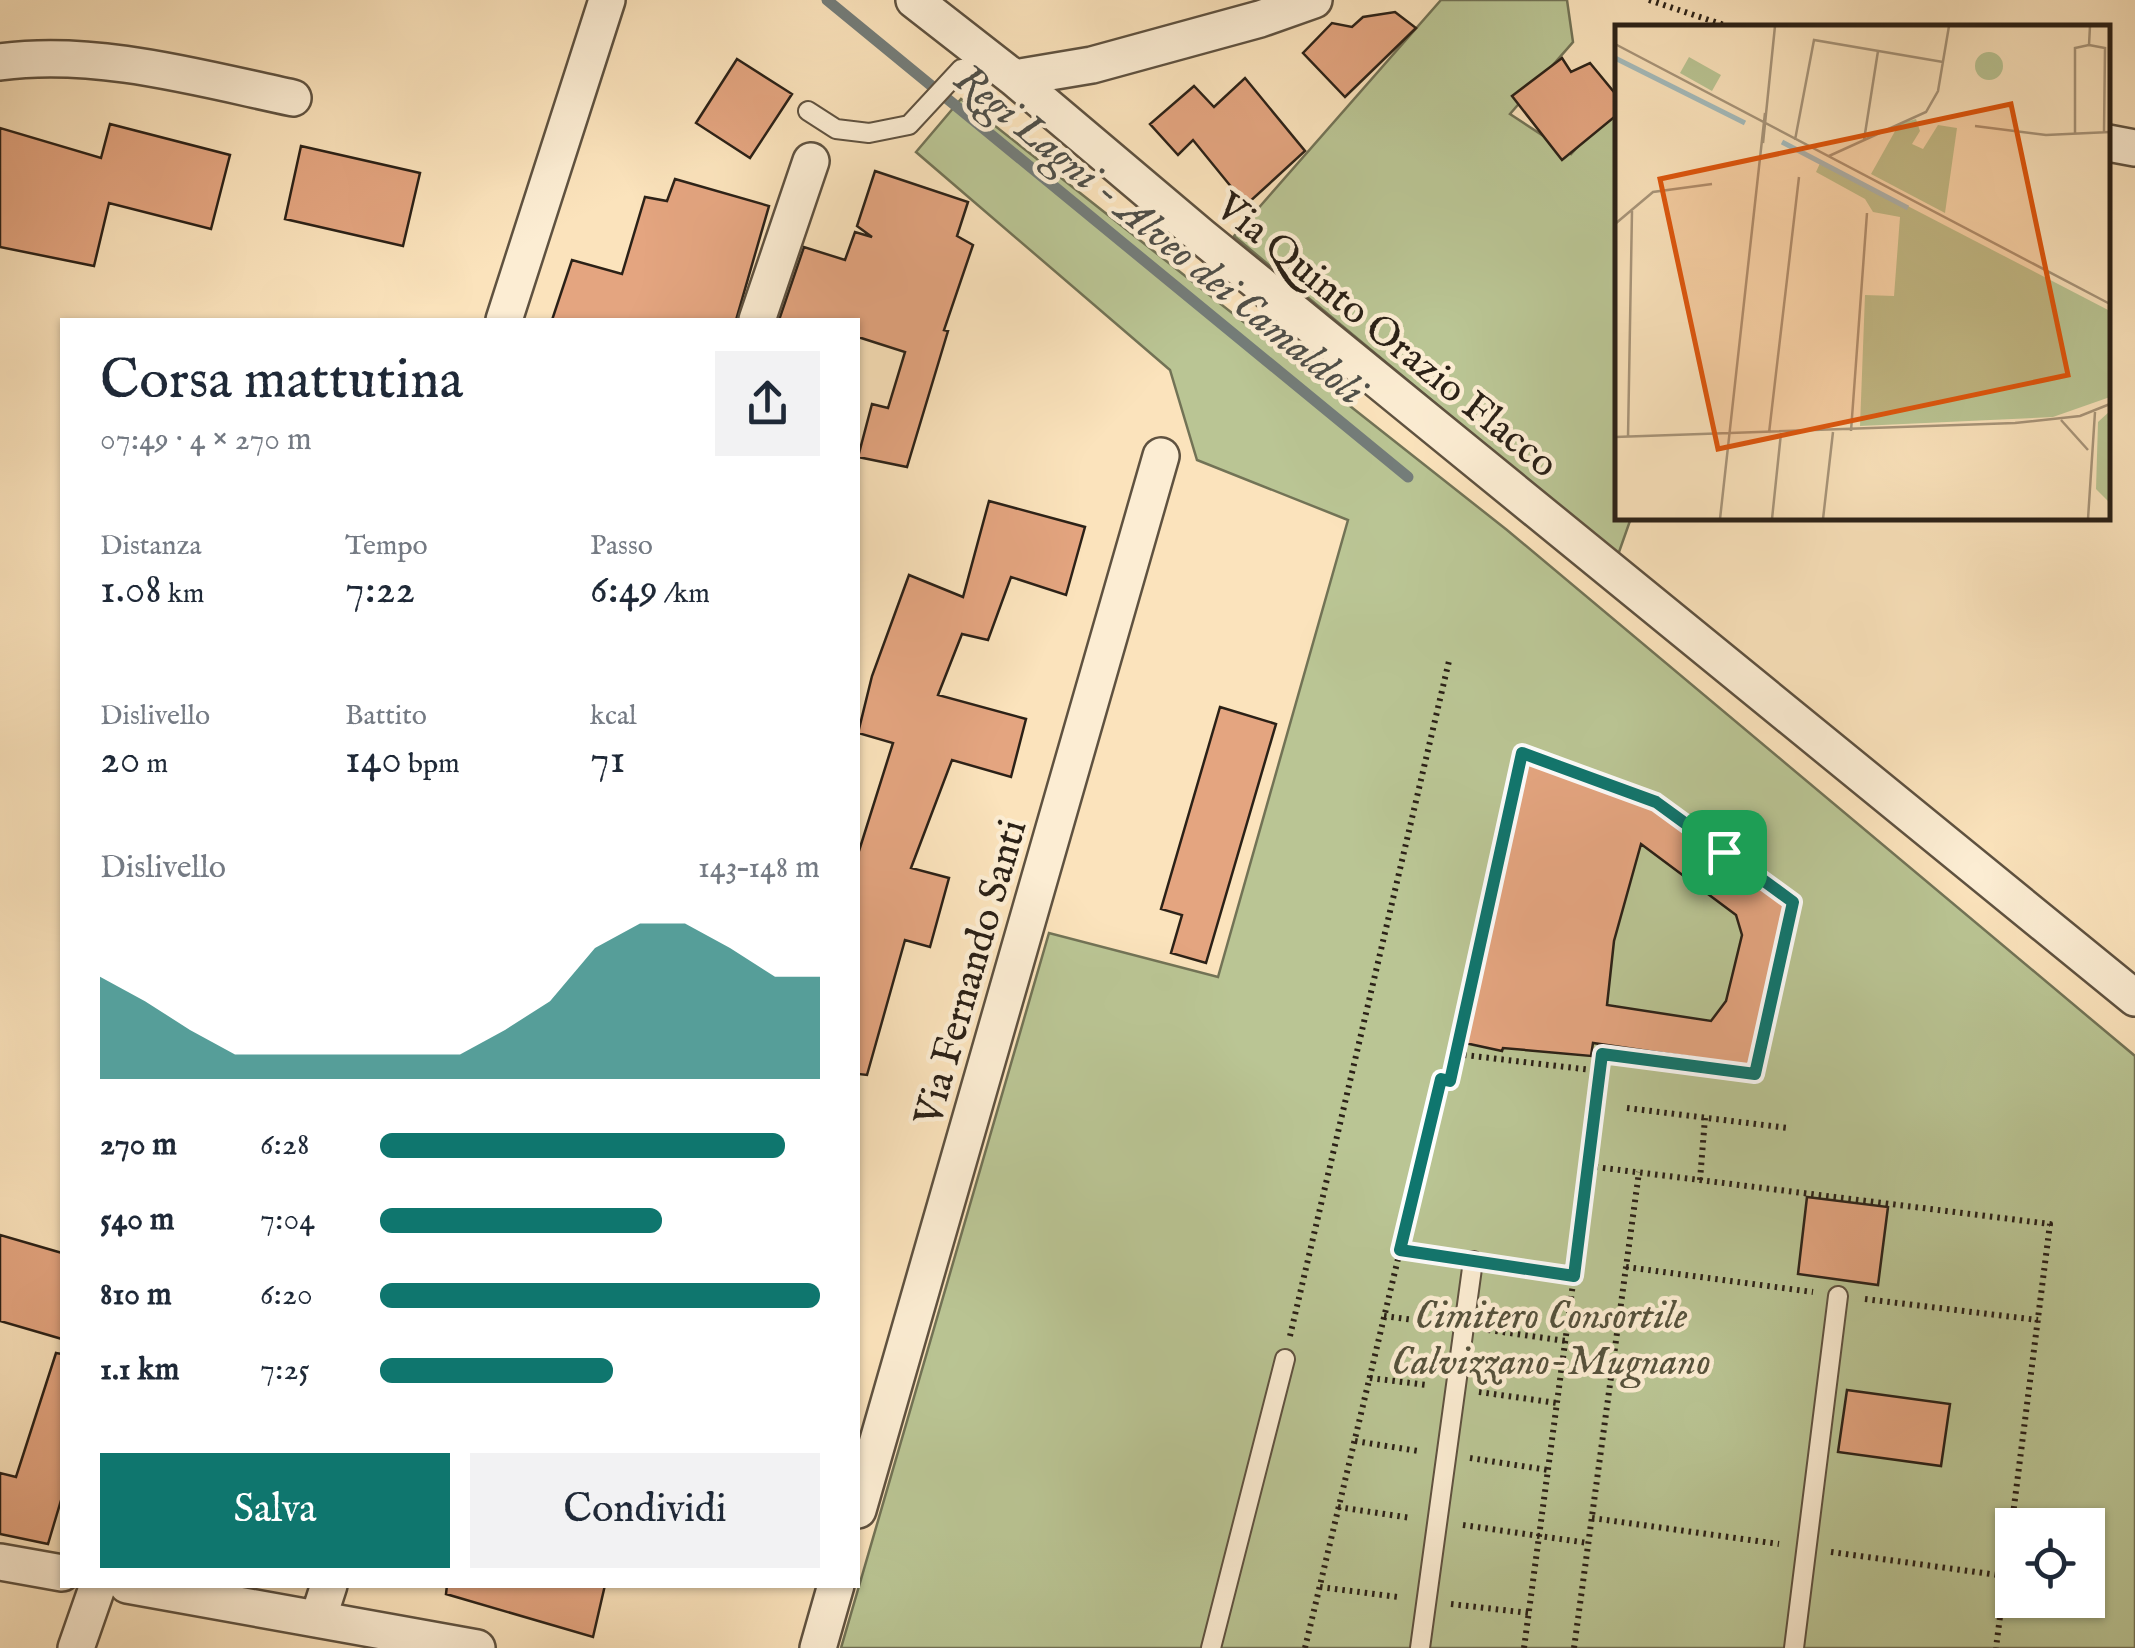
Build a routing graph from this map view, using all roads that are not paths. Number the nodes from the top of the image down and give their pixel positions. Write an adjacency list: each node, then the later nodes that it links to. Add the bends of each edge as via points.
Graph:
1 (607, 0): 12 (street)
2 (914, 0): 6 (street, Via Quinto Orazio Flacco)
3 (1314, 0): 4 (street)
4 (1239, 13): 6 (street, via 1092,66)
5 (0, 62): 7 (street, via 112,63)
6 (1014, 78): 8 (lane, via 961,69 908,126 869,133 836,129); 15 (street, Via Quinto Orazio Flacco)
7 (293, 98)
8 (808, 111)
9 (2110, 142): 10 (street)
10 (2135, 148)
11 (811, 161): 13 (street)
12 (505, 318)
13 (759, 318)
14 (1161, 456): 19 (street, Via Fernando Santi)
15 (2135, 998)
16 (1472, 1262): 32 (lane)
17 (1838, 1296): 33 (lane)
18 (1285, 1360): 31 (lane)
19 (860, 1503)
20 (0, 1562): 21 (street)
21 (60, 1573)
22 (97, 1588): 28 (street)
23 (144, 1588): 26 (street)
24 (328, 1588): 26 (street)
25 (835, 1588): 30 (street)
26 (318, 1619): 27 (street)
27 (388, 1640): 29 (street)
28 (76, 1648)
29 (477, 1648)
30 (818, 1648)
31 (1211, 1648)
32 (1420, 1648)
33 (1794, 1648)

